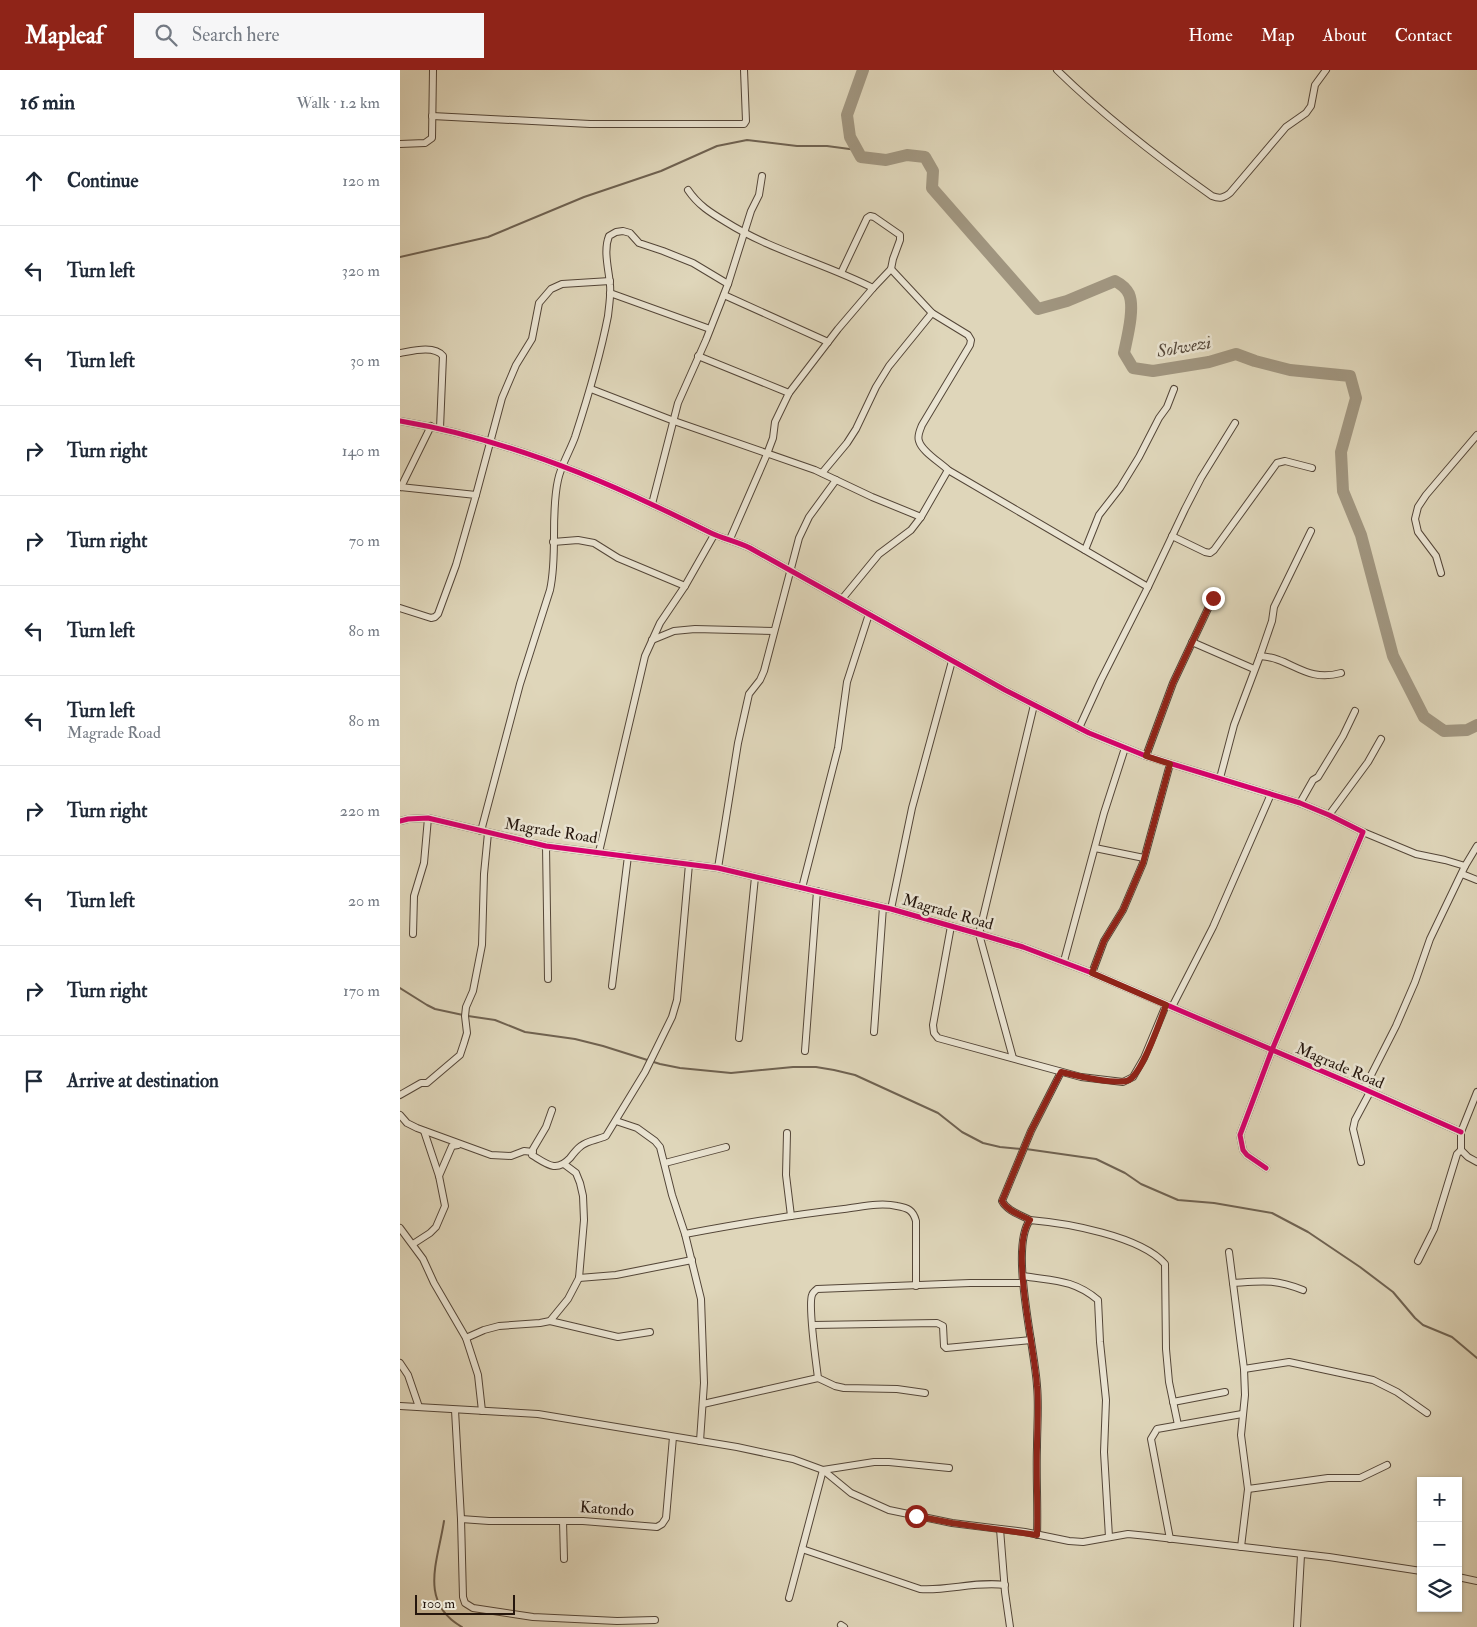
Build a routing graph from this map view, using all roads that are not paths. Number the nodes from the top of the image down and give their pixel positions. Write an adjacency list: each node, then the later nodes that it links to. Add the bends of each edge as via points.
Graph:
1 (433, 70): 5 (street)
2 (744, 70): 5 (street, via 744,124 590,124)
3 (1057, 70): 4 (street, via 1161,160 1219,198 1230,193 1286,127 1306,113 1311,106 1315,85)
4 (1326, 70)
5 (432, 116): 6 (street, via 430,141)
6 (400, 144)
7 (762, 176): 9 (street, via 759,195)
8 (688, 190): 9 (street, via 700,205)
9 (744, 234): 11 (street); 13 (street)
10 (891, 269): 11 (street, via 900,235 870,216 866,218); 14 (street); 17 (street)
11 (841, 273): 14 (street)
12 (610, 281): 13 (street, via 608,240 612,233 623,231 630,232 639,243 693,263); 15 (street); 31 (street, via 562,284 539,303 532,339 508,382)
13 (728, 284): 16 (street)
14 (873, 288): 19 (street)
15 (610, 294): 18 (street); 22 (street, via 604,339)
16 (724, 295): 18 (street); 19 (street)
17 (932, 313): 35 (street, via 971,340 918,434 924,449); 36 (street, via 876,386 856,429)
18 (710, 329): 21 (street)
19 (828, 342): 24 (street)
20 (400, 353): 29 (street, via 431,350 443,356)
21 (698, 356): 24 (street); 26 (street)
22 (591, 389): 26 (street); 33 (street)
23 (1174, 389): 47 (street, via 1139,457 1099,515)
24 (789, 393): 32 (street, via 775,422)
25 (400, 421): 28 (street)
26 (674, 421): 32 (street); 40 (street)
27 (1235, 423): 44 (street, via 1201,478)
28 (431, 426): 29 (street); 38 (street)
29 (440, 428): 31 (street)
30 (1477, 435): 49 (street, via 1418,507 1415,519 1418,532 1436,556)
31 (490, 442): 33 (street); 39 (street)
32 (767, 454): 36 (street); 45 (street)
33 (563, 467): 40 (street); 46 (street, via 558,484)
34 (1312, 468): 44 (street, via 1285,461 1277,463 1210,553)
35 (948, 470): 41 (street); 47 (street)
36 (822, 473): 37 (street)
37 (836, 480): 41 (street); 48 (street, via 803,528)
38 (400, 487): 39 (street)
39 (476, 495): 54 (street, via 438,614 431,618)
40 (652, 504): 43 (street)
41 (921, 517): 53 (street, via 911,530 879,554)
42 (1311, 531): 59 (street, via 1274,607)
43 (714, 535): 45 (street); 50 (street)
44 (1172, 536): 51 (street)
45 (730, 539): 48 (street)
46 (553, 542): 50 (street, via 578,540 594,543 618,558); 76 (street, via 550,590 520,684)
47 (1085, 550): 51 (street)
48 (789, 569): 53 (street); 56 (street)
49 (1441, 573)
50 (685, 586): 57 (street)
51 (1148, 587): 65 (street)
52 (1213, 598): 58 (street)
53 (842, 599): 55 (street)
54 (400, 608)
55 (869, 614): 60 (street); 90 (street, via 847,682 838,748)
56 (774, 630): 57 (street, via 695,629 674,631); 86 (street, via 764,671 746,703)
57 (652, 640): 81 (street, via 639,678)
58 (1192, 642): 61 (street); 68 (street)
59 (1260, 656): 61 (street); 62 (street, via 1279,659 1298,670 1319,676)
60 (952, 661): 63 (street); 93 (street, via 912,808)
61 (1254, 669): 70 (street)
62 (1341, 673)
63 (1034, 705): 65 (street); 96 (street)
64 (1355, 711): 72 (street, via 1343,736)
65 (1079, 728): 67 (street)
66 (1381, 739): 73 (street)
67 (1125, 748): 68 (street); 80 (street)
68 (1146, 756): 69 (street)
69 (1170, 764): 70 (street); 83 (street)
70 (1220, 778): 71 (street)
71 (1271, 794): 72 (street); 101 (street, via 1213,927)
72 (1300, 803): 73 (street)
73 (1329, 815): 77 (street)
74 (428, 818): 75 (street, Magrade Road); 76 (street, Magrade Road); 95 (street, via 424,862 414,896)
75 (400, 822)
76 (485, 832): 78 (street, Magrade Road); 110 (street, via 482,945 473,991 466,1007 464,1043 460,1055 447,1067 427,1083 420,1083)
77 (1363, 832): 85 (street, via 1416,854); 104 (street)
78 (546, 846): 81 (street, Magrade Road); 99 (street)
79 (1477, 846): 85 (street)
80 (1095, 848): 83 (street); 97 (street)
81 (600, 852): 82 (street, Magrade Road)
82 (628, 856): 84 (street, Magrade Road); 100 (street)
83 (1144, 858): 98 (street)
84 (689, 864): 86 (street, Magrade Road); 113 (street, via 677,1000 645,1072)
85 (1465, 866): 87 (street)
86 (718, 868): 88 (street, Magrade Road)
87 (1462, 874): 89 (street); 108 (street, via 1430,939)
88 (755, 877): 90 (street, Magrade Road); 103 (street)
89 (1477, 880)
90 (802, 888): 91 (street, Magrade Road)
91 (817, 891): 92 (street, Magrade Road); 105 (street)
92 (883, 907): 93 (street, Magrade Road); 102 (street)
93 (891, 909): 94 (street, Magrade Road)
94 (952, 926): 96 (street, Magrade Road); 106 (street, via 933,1025 935,1036)
95 (413, 934)
96 (979, 934): 97 (street, Magrade Road); 106 (street)
97 (1064, 961): 98 (street, Magrade Road)
98 (1092, 973): 101 (street, Magrade Road)
99 (548, 979)
100 (612, 986)
101 (1169, 1006): 104 (street, Magrade Road); 107 (street, via 1137,1072 1129,1080 1118,1082)
102 (874, 1032)
103 (739, 1038)
104 (1272, 1050): 108 (street, Magrade Road); 125 (street, via 1240,1134 1243,1150)
105 (805, 1052)
106 (1013, 1058): 107 (street)
107 (1061, 1072): 128 (street, via 1031,1131 1002,1201 1004,1206)
108 (1367, 1090): 116 (street, Magrade Road); 121 (street, via 1353,1129)
109 (1477, 1092): 116 (street)
110 (400, 1095)
111 (552, 1110): 120 (street)
112 (400, 1115): 114 (street)
113 (616, 1121): 123 (street, via 638,1128 655,1141); 124 (street, via 606,1136 586,1142)
114 (424, 1131): 117 (street); 126 (street)
115 (788, 1132): 127 (street, via 786,1175)
116 (1461, 1132): 119 (street)
117 (460, 1144): 120 (street, via 491,1155); 126 (street, via 452,1146)
118 (726, 1147): 123 (street)
119 (1461, 1150): 122 (street); 134 (street, via 1457,1154 1434,1230)
120 (533, 1152): 124 (street, via 532,1155 550,1165)
121 (1361, 1162)
122 (1477, 1162)
123 (665, 1163): 130 (street)
124 (564, 1164): 135 (street, via 576,1173 583,1196)
125 (1266, 1168)
126 (439, 1176): 131 (street, via 445,1206 436,1227)
127 (791, 1216): 130 (street); 138 (street, via 884,1204 909,1209 916,1221)
128 (1030, 1220): 136 (street, via 1023,1235); 150 (street, via 1071,1225 1122,1239 1161,1259 1164,1264 1166,1349)
129 (400, 1228): 131 (street)
130 (685, 1234): 133 (street)
131 (413, 1244): 143 (street)
132 (1229, 1252): 137 (street)
133 (692, 1260): 135 (street, via 616,1275); 151 (street, via 701,1299)
134 (1418, 1261)
135 (579, 1278): 140 (street, via 568,1299)
136 (1023, 1280): 138 (street); 144 (street); 169 (street, via 1073,1284 1098,1300 1106,1400 1104,1452)
137 (1233, 1283): 139 (street, via 1270,1280); 146 (street)
138 (916, 1286): 141 (street, via 817,1289 811,1298)
139 (1303, 1290)
140 (550, 1321): 142 (street, via 618,1337); 143 (street, via 499,1326)
141 (813, 1325): 144 (street, via 937,1322 943,1326 946,1348); 147 (street)
142 (650, 1332)
143 (466, 1338): 155 (street, via 478,1374)
144 (1031, 1340): 168 (street, via 1037,1386)
145 (400, 1363): 153 (street, via 410,1379)
146 (1244, 1369): 156 (street, via 1289,1362 1373,1380); 157 (street, via 1246,1395)
147 (818, 1378): 149 (street, via 844,1388); 151 (street)
148 (1225, 1392): 150 (street)
149 (925, 1393)
150 (1173, 1402): 158 (street)
151 (703, 1404): 160 (street)
152 (400, 1406): 153 (street)
153 (419, 1407): 154 (street)
154 (455, 1410): 155 (street); 165 (street)
155 (482, 1411): 159 (street, via 538,1414)
156 (1427, 1413)
157 (1242, 1414): 158 (street); 164 (street)
158 (1178, 1425): 170 (street, via 1157,1430 1151,1440)
159 (673, 1437): 160 (street); 166 (street, Katondo, via 666,1518 662,1524 657,1527)
160 (700, 1441): 163 (street, via 793,1459)
161 (1387, 1466): 164 (street, via 1360,1478 1328,1478)
162 (948, 1468): 163 (street, via 889,1462)
163 (823, 1470): 167 (street, via 851,1493 889,1510); 172 (street)
164 (1248, 1489): 171 (street)
165 (461, 1519): 166 (street, Katondo); 180 (street, via 465,1604 473,1608 533,1616)
166 (563, 1520): 174 (street)
167 (1000, 1529): 168 (street); 178 (street)
168 (1037, 1535): 169 (street, via 1083,1542)
169 (1109, 1537): 170 (street, via 1128,1534)
170 (1170, 1538): 171 (street)
171 (1242, 1547): 173 (street)
172 (802, 1549): 178 (street, via 920,1589 982,1583); 179 (street)
173 (1302, 1555): 175 (street); 182 (street)
174 (564, 1559)
175 (1417, 1570)
176 (1462, 1578): 177 (street)
177 (1477, 1580)
178 (1005, 1585): 181 (street)
179 (788, 1598)
180 (655, 1620)
181 (1010, 1627)
182 (1297, 1627)

